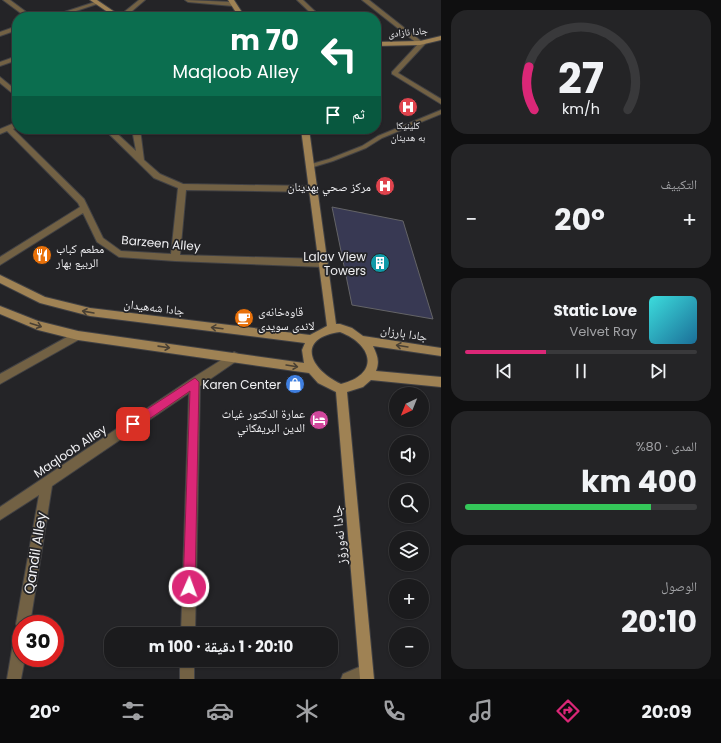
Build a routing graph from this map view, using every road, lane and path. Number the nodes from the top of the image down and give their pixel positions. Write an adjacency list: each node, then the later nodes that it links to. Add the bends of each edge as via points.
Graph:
1 (6, 0): 8 (street)
2 (142, 0): 11 (street)
3 (188, 0): 7 (street)
4 (300, 0): 13 (street)
5 (367, 0): 17 (street)
6 (95, 1): 9 (street); 10 (main road)
7 (232, 2): 12 (main road)
8 (23, 12)
9 (65, 12)
10 (112, 12)
11 (126, 12)
12 (239, 12)
13 (313, 12)
14 (12, 30): 15 (street)
15 (0, 34)
16 (441, 38): 17 (main road, جادا ئازادی)
17 (422, 42): 18 (main road, جادا ئازادی); 23 (street, via 394,73)
18 (381, 44)
19 (12, 60): 20 (street)
20 (0, 64)
21 (0, 79): 22 (street)
22 (12, 90)
23 (441, 102)
24 (441, 112): 34 (lane, via 380,137 364,147)
25 (12, 126): 26 (street)
26 (8, 128): 27 (street); 28 (street, Barzeen Alley)
27 (0, 132)
28 (12, 132)
29 (14, 134): 37 (street, Barzeen Alley)
30 (114, 134): 33 (street)
31 (137, 134): 33 (street)
32 (306, 134): 34 (main road)
33 (141, 159): 35 (street, via 157,176)
34 (310, 166): 36 (main road)
35 (182, 187): 36 (street); 38 (street)
36 (312, 189): 40 (main road)
37 (85, 208): 38 (street, Barzeen Alley, via 100,240 119,254); 39 (street)
38 (175, 258): 40 (street, Barzeen Alley)
39 (0, 261)
40 (323, 263): 43 (main road)
41 (0, 279): 45 (main road, جادا شەهیدان, one-way to 41, via 90,312 42,300)
42 (0, 310): 44 (main road, one-way to 44, via 39,327)
43 (332, 329): 45 (main road, via 324,330); 46 (main road, via 349,330)
44 (76, 336): 48 (main road, one-way to 48); 51 (street)
45 (311, 339): 49 (main road, via 306,354)
46 (363, 340): 47 (main road, جادا بارزان, one-way to 46); 50 (main road, via 373,357)
47 (441, 352)
48 (234, 357): 49 (main road, one-way to 49); 52 (street, Maqloob Alley)
49 (311, 370): 54 (main road, via 326,382)
50 (370, 375): 53 (main road); 54 (main road, via 356,385)
51 (0, 379)
52 (195, 382): 55 (street, Maqloob Alley); 58 (street)
53 (441, 382)
54 (341, 388): 61 (main road, جادا نەورۆز)
55 (46, 483): 56 (street, Maqloob Alley); 57 (street, Qandil Alley)
56 (0, 514)
57 (24, 615)
58 (188, 627)
59 (16, 667): 62 (street)
60 (188, 667): 63 (street)
61 (367, 675): 64 (street)
62 (14, 679)
63 (187, 679)
64 (348, 679)

